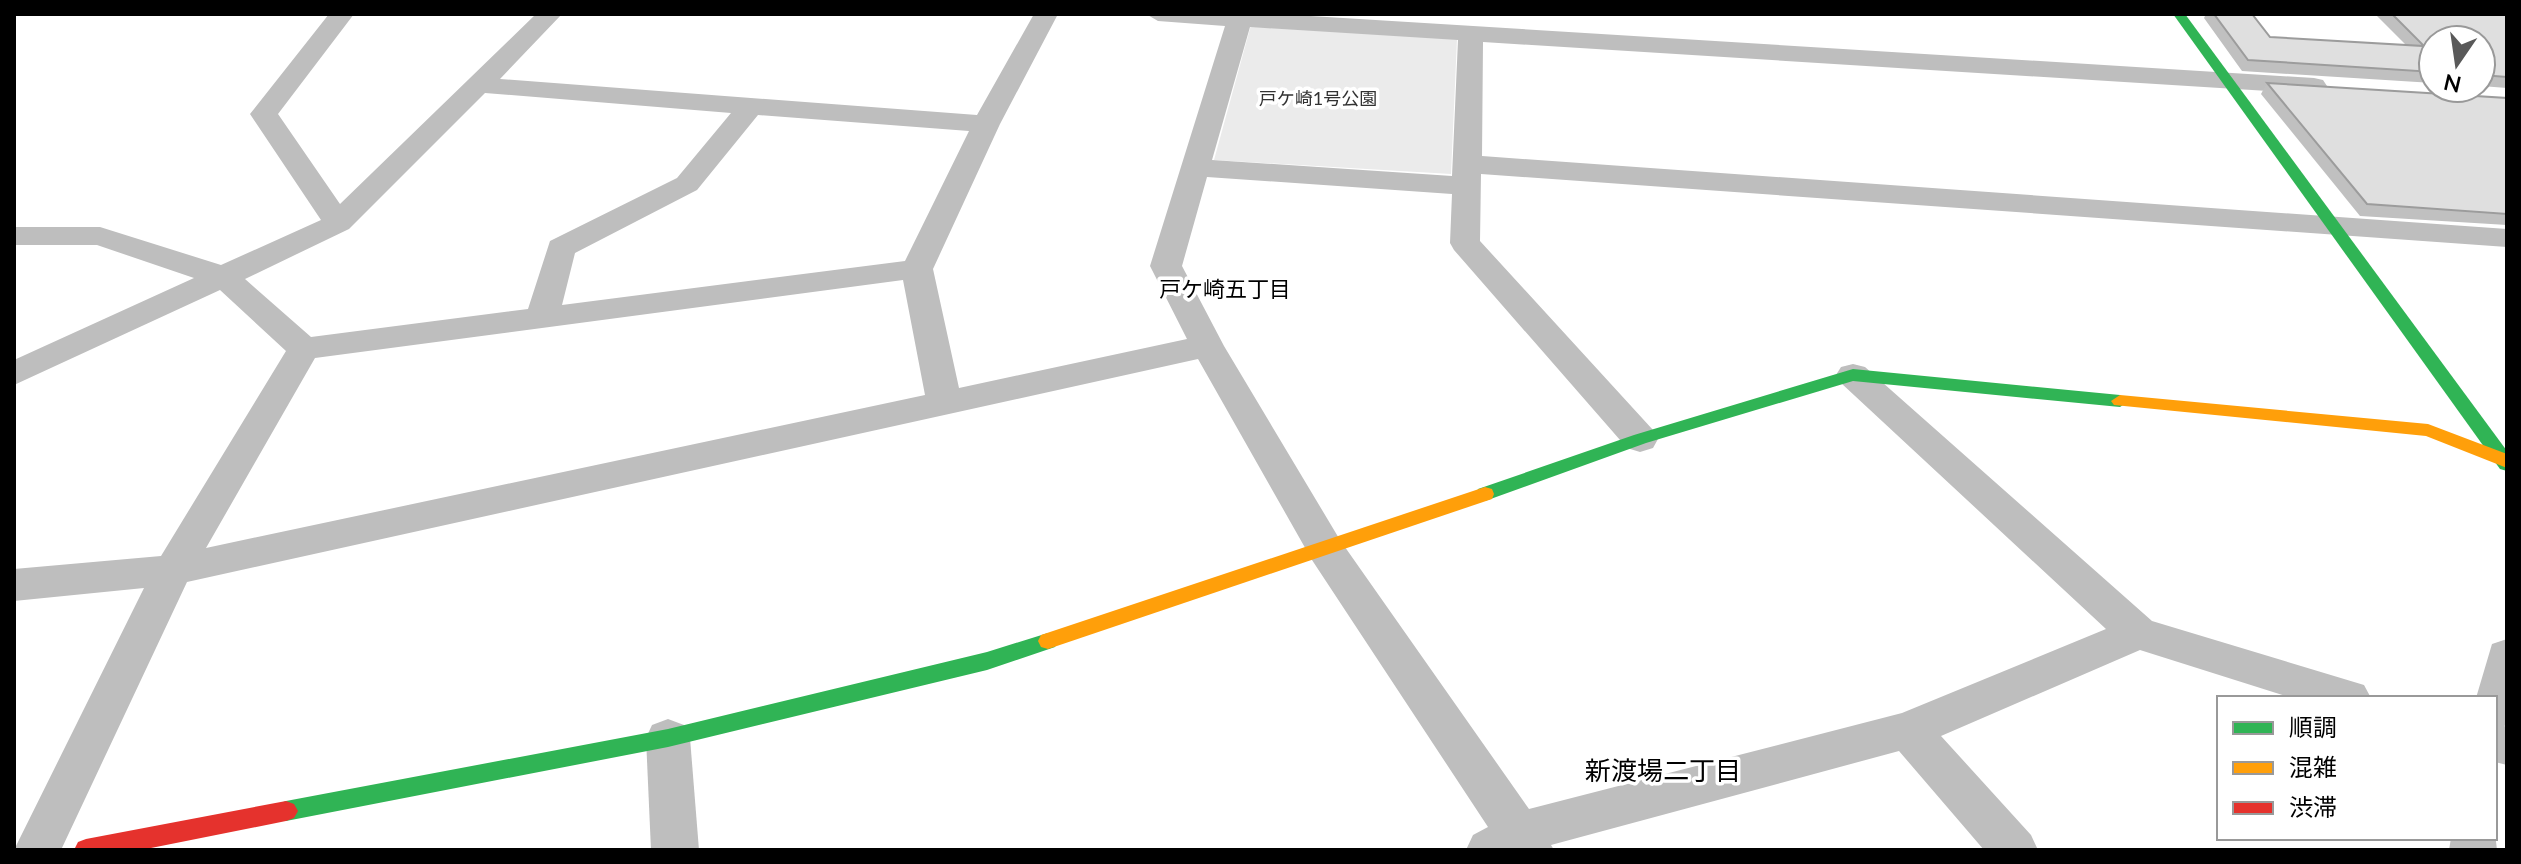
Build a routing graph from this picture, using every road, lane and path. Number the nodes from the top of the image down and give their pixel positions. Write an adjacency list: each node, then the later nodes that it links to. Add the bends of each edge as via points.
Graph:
1 (342, 14): 15 (street, via 264,114)
2 (550, 14): 9 (street)
3 (1046, 14): 12 (street)
4 (1158, 14): 6 (street)
5 (2179, 14): 8 (street)
6 (1240, 16): 7 (street); 13 (street)
7 (1471, 33): 8 (street); 14 (street)
8 (2228, 81): 10 (street); 16 (street)
9 (480, 85): 11 (street); 15 (street)
10 (2336, 88)
11 (751, 106): 12 (street); 21 (street, via 687,184 561,248)
12 (986, 124): 19 (street)
13 (1195, 168): 14 (street); 22 (street, via 1166,266)
14 (1467, 175): 16 (street); 27 (street, via 1465,243)
15 (338, 223): 20 (street)
16 (2336, 226): 18 (street); 28 (street)
17 (14, 236): 20 (street, via 100,236)
18 (2507, 238)
19 (917, 269): 21 (street); 26 (street)
20 (224, 277): 23 (street); 24 (street)
21 (542, 318): 23 (street)
22 (1207, 346): 26 (street); 29 (street)
23 (304, 349): 30 (street)
24 (14, 374)
25 (1853, 375): 27 (street); 28 (street, via 2428,430); 32 (street)
26 (945, 405): 30 (street)
27 (1640, 439): 29 (street)
28 (2506, 462)
29 (1326, 550): 37 (street, via 987,661); 38 (street)
30 (173, 570): 31 (street); 39 (street)
31 (14, 585)
32 (2138, 633): 34 (street); 36 (street)
33 (2507, 656): 35 (street)
34 (2343, 696)
35 (2497, 702)
36 (1908, 730): 38 (street); 42 (street)
37 (668, 738): 40 (street); 41 (street)
38 (1514, 844)
39 (37, 850)
40 (86, 850)
41 (675, 850)
42 (2014, 850)

